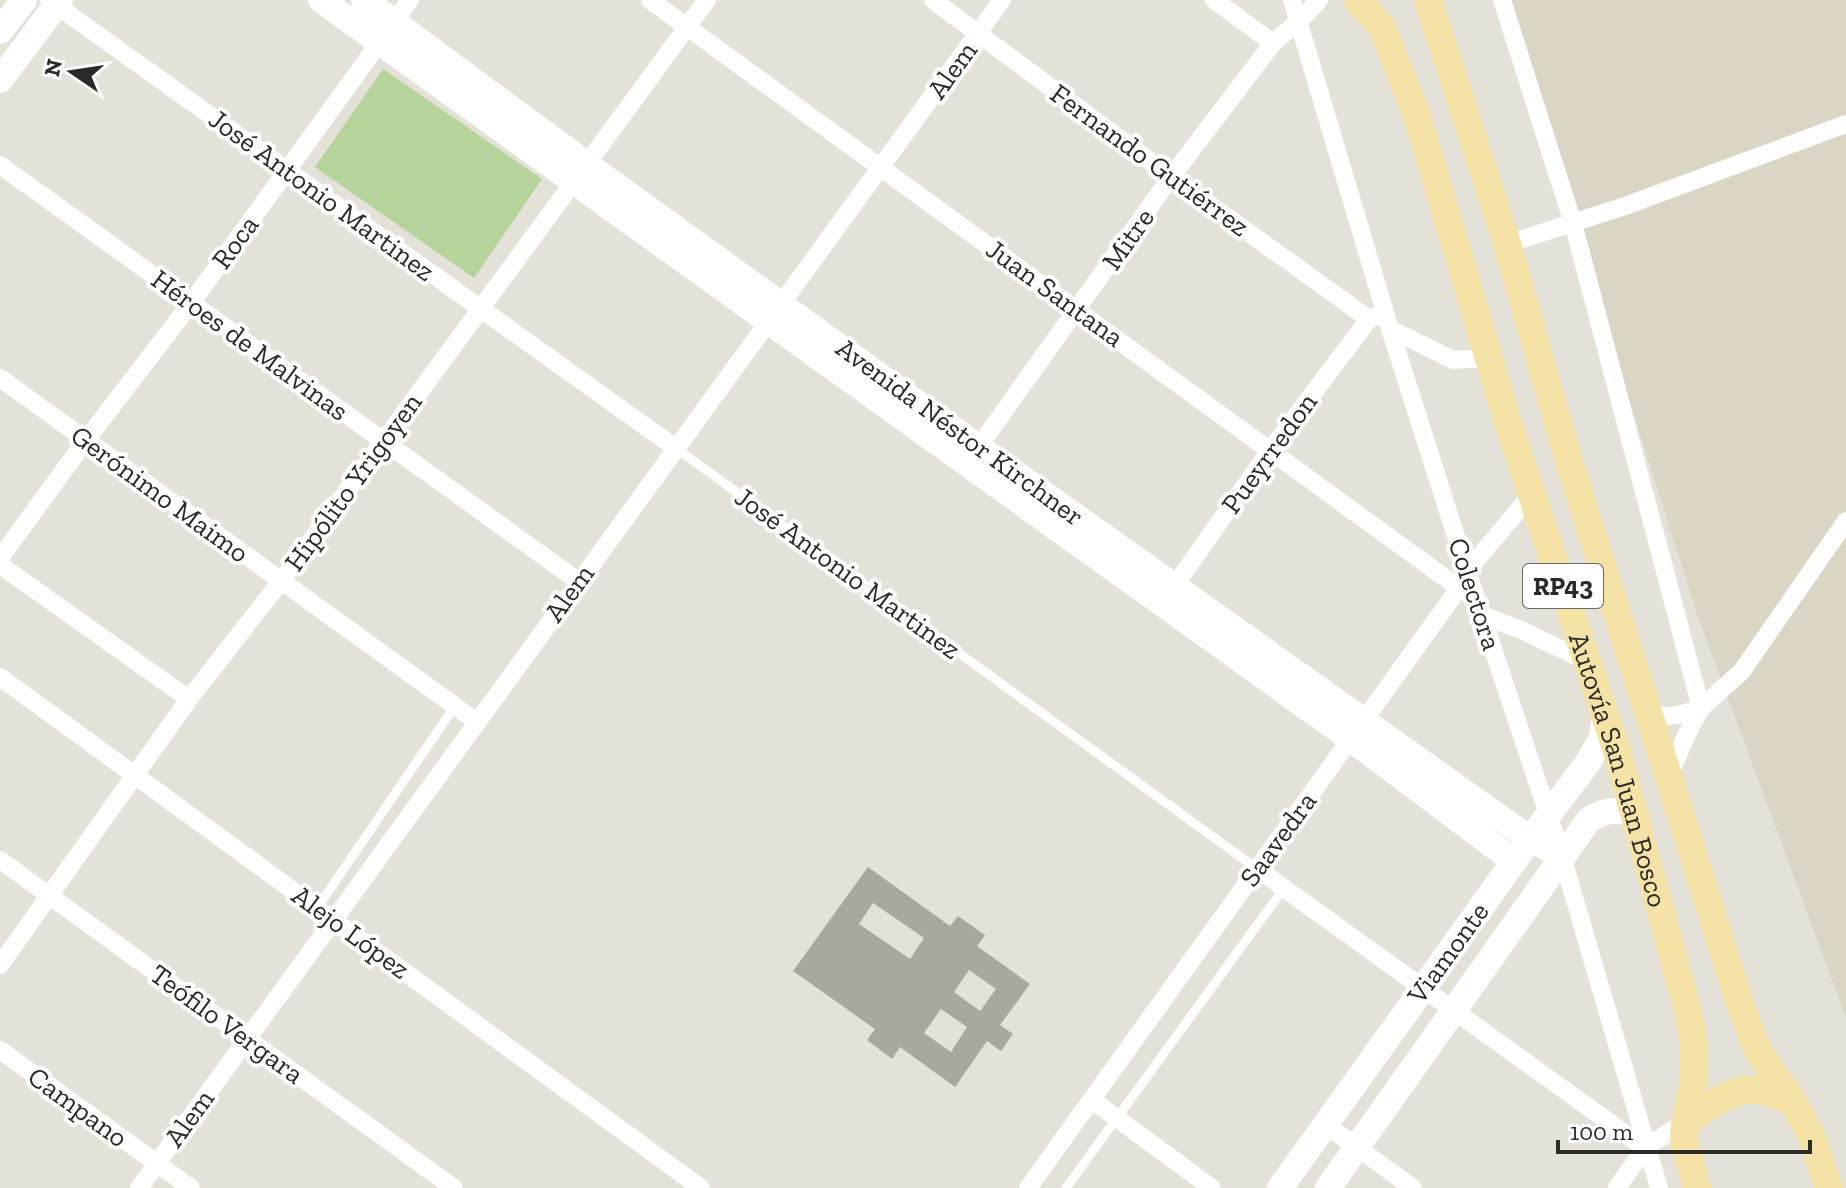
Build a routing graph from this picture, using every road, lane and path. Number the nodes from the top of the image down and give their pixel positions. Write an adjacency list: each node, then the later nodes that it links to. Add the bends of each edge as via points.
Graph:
1 (24, 0): 18 (street)
2 (321, 0): 19 (street, Avenida Néstor Kirchner)
3 (364, 0): 19 (street, Avenida Néstor Kirchner)
4 (410, 0): 19 (street, Roca)
5 (650, 0): 17 (street, Juan Santana)
6 (707, 0): 17 (street, Hipólito Yrigoyen)
7 (933, 0): 20 (street, Fernando Gutiérrez)
8 (1002, 0): 20 (street, Alem)
9 (1214, 0): 21 (street)
10 (1292, 0): 16 (street, Colectora)
11 (1319, 0): 16 (street, Mitre)
12 (1358, 0): 36 (main road, Autovía San Juan Bosco / RP43, via 1382,27 1394,52)
13 (1428, 0): 30 (main road, Autovía San Juan Bosco / RP43)
14 (1502, 0): 29 (street)
15 (55, 2): 22 (street); 26 (street, José Antonio Martinez)
16 (1299, 21): 21 (street, Mitre); 35 (street, Colectora)
17 (687, 27): 25 (street, Juan Santana); 27 (street, Hipólito Yrigoyen)
18 (0, 31)
19 (387, 32): 26 (street, Roca); 27 (street, Avenida Néstor Kirchner)
20 (978, 33): 25 (street, Alem); 28 (street, Fernando Gutiérrez)
21 (1273, 43): 28 (street, Mitre)
22 (0, 80)
23 (1846, 124): 29 (street)
24 (0, 165): 31 (street, Héroes de Malvinas)
25 (882, 168): 33 (street, Juan Santana); 34 (street, Alem)
26 (288, 169): 31 (street, Roca); 32 (street, José Antonio Martinez)
27 (580, 173): 32 (street, Hipólito Yrigoyen); 34 (street, Avenida Néstor Kirchner)
28 (1171, 177): 33 (street, Mitre); 35 (street, Fernando Gutiérrez)
29 (1573, 223): 30 (street); 56 (street)
30 (1507, 244): 57 (main road, Autovía San Juan Bosco / RP43)
31 (192, 302): 38 (street, Roca); 39 (street, Héroes de Malvinas)
32 (479, 309): 39 (street, Hipólito Yrigoyen); 40 (street, José Antonio Martinez)
33 (1078, 311): 41 (street, Juan Santana); 42 (street, Mitre)
34 (776, 314): 40 (street, Alem); 42 (street, Avenida Néstor Kirchner)
35 (1382, 320): 36 (street, Fernando Gutiérrez, via 1453,360); 41 (street, Pueyrredon); 47 (street, Colectora)
36 (1489, 358): 43 (main road, Autovía San Juan Bosco / RP43)
37 (0, 378): 38 (street, Gerónimo Maimo)
38 (86, 440): 45 (street, Roca); 48 (street, Gerónimo Maimo)
39 (383, 441): 48 (street, Hipólito Yrigoyen); 49 (street, Héroes de Malvinas)
40 (677, 449): 49 (street, Alem); 69 (lane, José Antonio Martinez)
41 (1271, 449): 47 (street, Juan Santana); 50 (street, Pueyrredon)
42 (973, 456): 50 (street, Avenida Néstor Kirchner)
43 (1532, 494): 47 (street, Saavedra); 52 (main road, Autovía San Juan Bosco / RP43)
44 (1846, 521): 56 (street, via 1742,671)
45 (0, 558)
46 (0, 565): 54 (street)
47 (1463, 579): 51 (street, Colectora); 60 (street, Saavedra)
48 (281, 581): 54 (street, Hipólito Yrigoyen); 55 (street, Gerónimo Maimo)
49 (578, 581): 59 (street, Alem)
50 (1168, 594): 60 (street, Avenida Néstor Kirchner)
51 (1481, 615): 52 (street); 64 (street, Colectora)
52 (1588, 662): 58 (main road, Autovía San Juan Bosco / RP43)
53 (0, 677): 61 (street, Alejo López)
54 (189, 699): 61 (street, Hipólito Yrigoyen)
55 (455, 706): 59 (street, Gerónimo Maimo); 72 (lane)
56 (1701, 708): 57 (street, via 1679,716); 62 (street)
57 (1648, 713): 62 (main road, Autovía San Juan Bosco / RP43)
58 (1605, 714): 63 (main road, Autovía San Juan Bosco / RP43); 64 (street, Viamonte, via 1596,749)
59 (477, 722): 73 (street, Alem)
60 (1358, 730): 65 (street, Avenida Néstor Kirchner); 68 (street, Avenida Néstor Kirchner); 69 (street, Saavedra)
61 (136, 775): 71 (street, Hipólito Yrigoyen); 72 (street, Alejo López)
62 (1668, 778): 80 (main road, Autovía San Juan Bosco / RP43, via 1746,1022 1758,1051)
63 (1634, 813): 66 (street, Viamonte, via 1599,813); 82 (main road, Autovía San Juan Bosco / RP43, via 1691,1027 1693,1085)
64 (1549, 814): 65 (street, Viamonte); 66 (street, Colectora)
65 (1530, 839): 66 (street, Avenida Néstor Kirchner); 68 (street, Viamonte)
66 (1562, 856): 76 (street, Viamonte); 85 (street, Colectora)
67 (0, 860): 71 (street, Teófilo Vergara)
68 (1514, 861): 75 (street, Viamonte)
69 (1256, 868): 70 (street, José Antonio Martinez); 79 (street, Saavedra)
70 (1284, 888): 75 (street, José Antonio Martinez); 81 (lane)
71 (49, 896): 74 (street, Hipólito Yrigoyen); 77 (street, Teófilo Vergara)
72 (317, 909): 73 (street, Alejo López)
73 (333, 920): 77 (street, Alem); 90 (street, Alejo López)
74 (0, 965)
75 (1423, 988): 76 (street, José Antonio Martinez); 83 (street, Viamonte)
76 (1455, 1011): 84 (street, Viamonte); 85 (street, José Antonio Martinez)
77 (247, 1038): 86 (street, Alem); 87 (street, Teófilo Vergara)
78 (0, 1050): 86 (street, Campano)
79 (1092, 1100): 81 (street); 91 (street, Saavedra)
80 (1793, 1102): 82 (main road, via 1763,1089 1745,1089); 100 (main road, RP43)
81 (1116, 1119): 92 (lane); 93 (street)
82 (1685, 1122): 85 (street); 99 (main road, Autovía San Juan Bosco / RP43, via 1684,1141)
83 (1325, 1124): 84 (street); 94 (street, Viamonte)
84 (1357, 1147): 95 (street, Viamonte); 96 (street)
85 (1645, 1148): 97 (street); 98 (street, Colectora)
86 (157, 1163): 88 (street, Alem); 89 (street, Campano)
87 (448, 1186)
88 (139, 1188)
89 (191, 1188)
90 (701, 1188)
91 (1028, 1188)
92 (1066, 1188)
93 (1212, 1188)
94 (1280, 1188)
95 (1328, 1188)
96 (1413, 1188)
97 (1617, 1188)
98 (1659, 1188)
99 (1697, 1188)
100 (1829, 1188)

